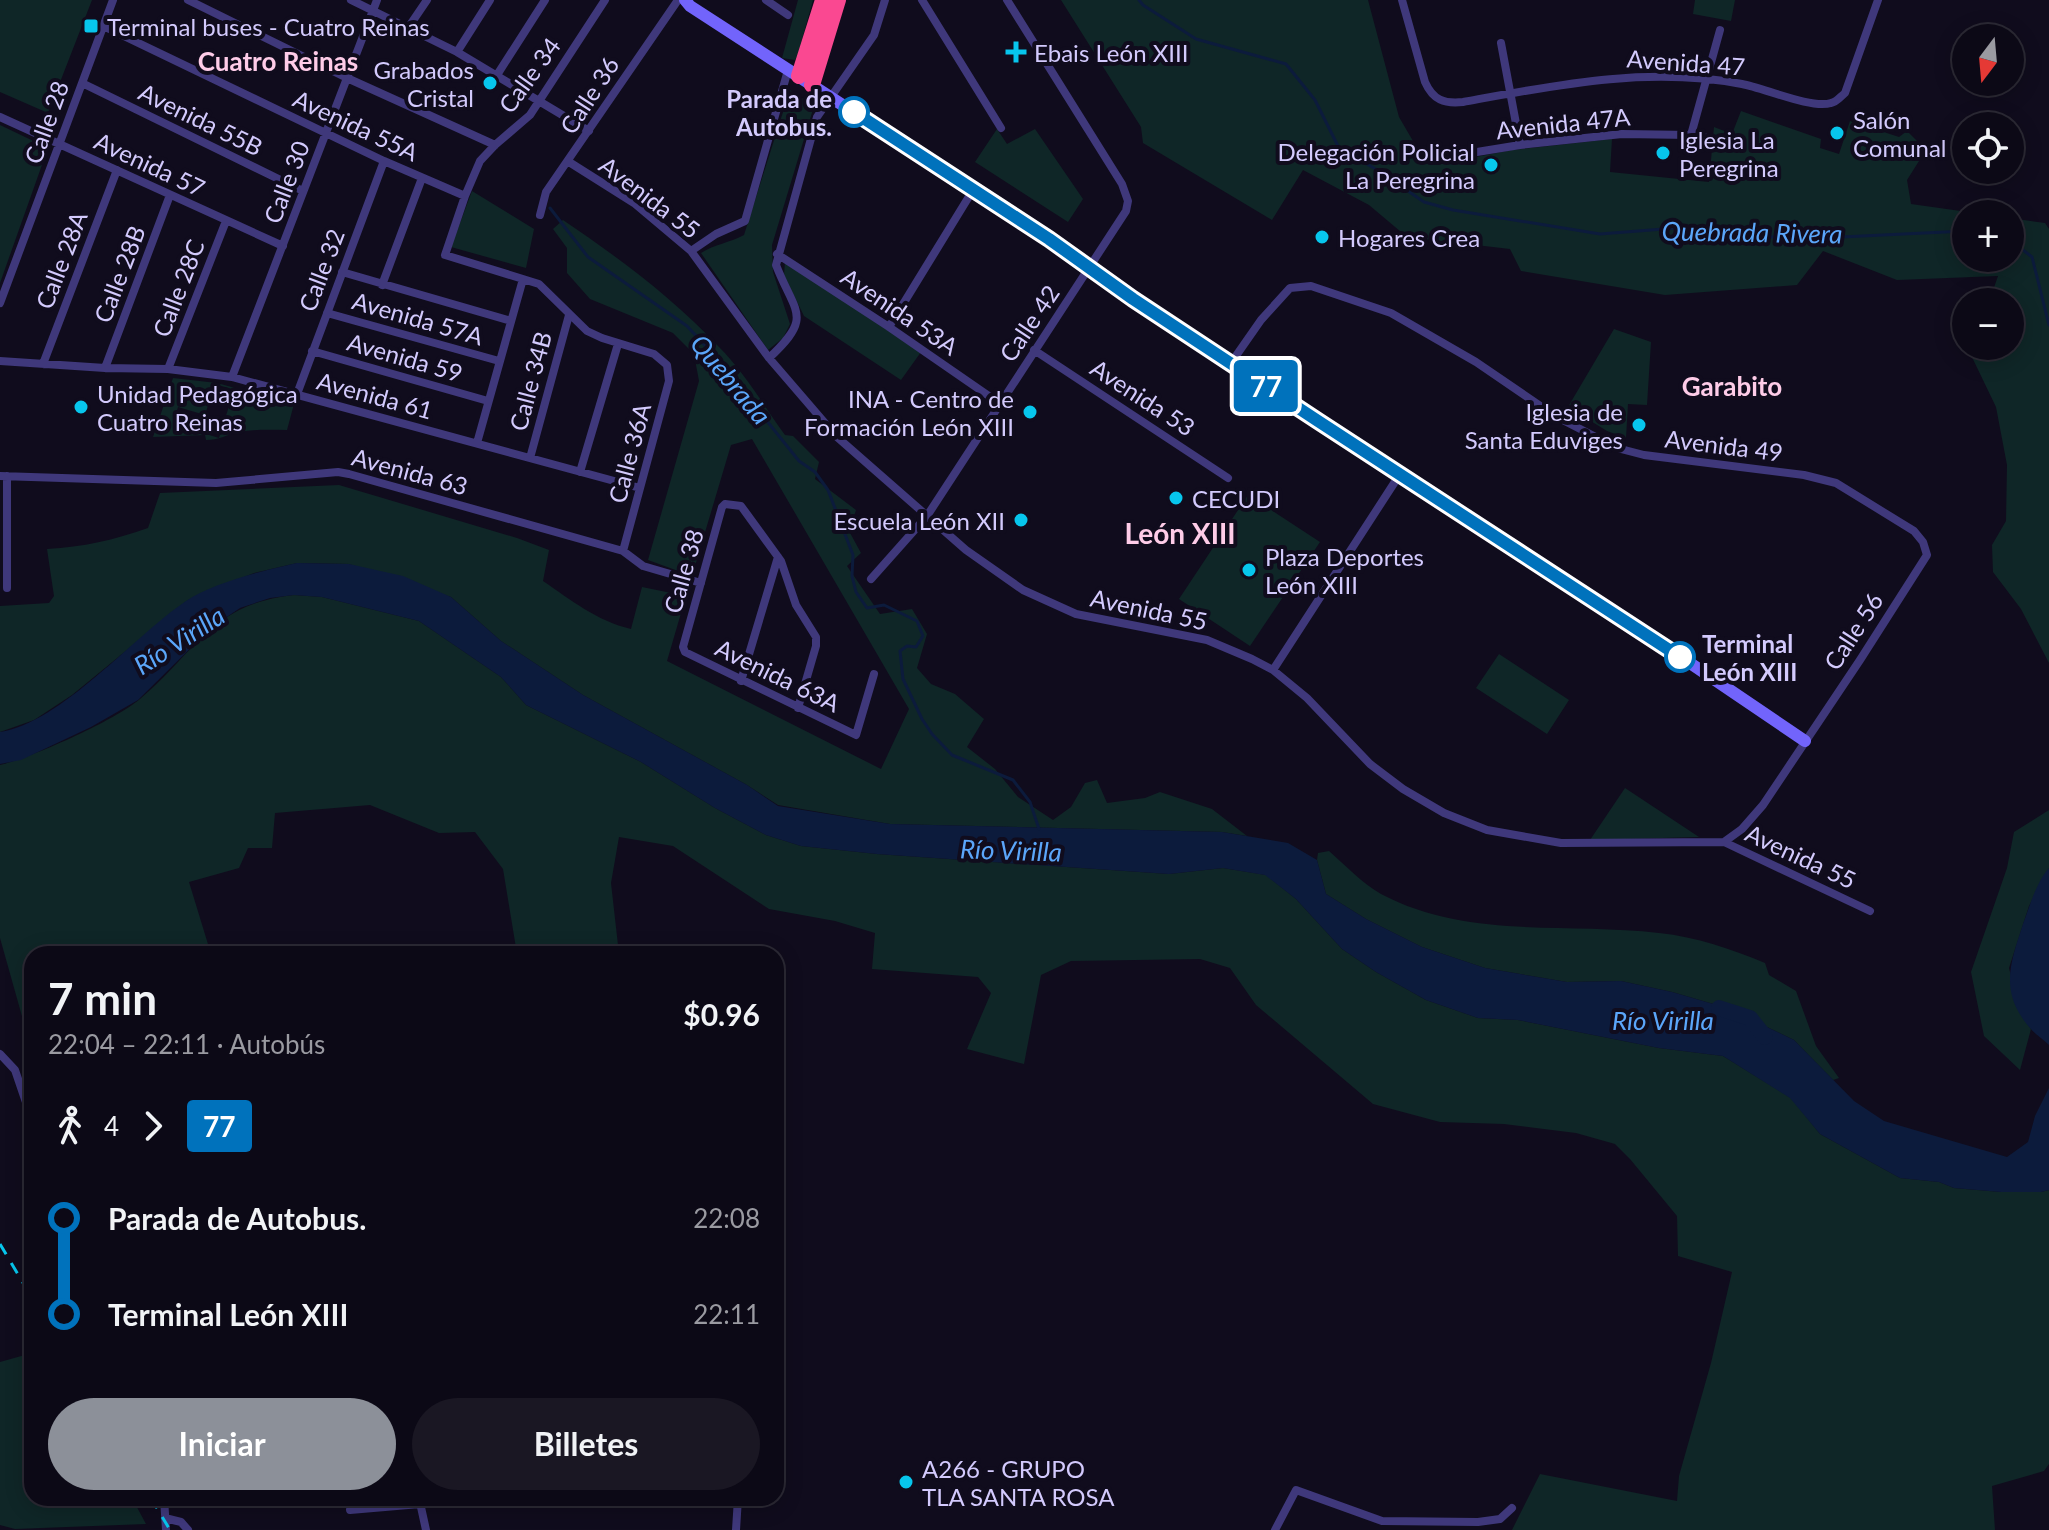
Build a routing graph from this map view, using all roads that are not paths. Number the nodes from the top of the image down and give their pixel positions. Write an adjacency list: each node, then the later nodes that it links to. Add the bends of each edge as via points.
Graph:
1 (113, 0): 21 (street, Calle 28)
2 (188, 0): 28 (street)
3 (351, 0): 19 (street)
4 (377, 0): 19 (street, Calle 30)
5 (427, 0): 22 (street)
6 (490, 0): 25 (street)
7 (545, 0): 26 (street)
8 (605, 0): 33 (street, Calle 34)
9 (678, 0): 36 (street, Calle 36)
10 (685, 0): 27 (street)
11 (766, 0): 20 (street)
12 (823, 0): 27 (highway)
13 (841, 0): 27 (highway, via 822,55)
14 (885, 0): 32 (street, via 874,35)
15 (922, 0): 35 (street)
16 (1007, 0): 57 (street, Calle 42, via 1128,201)
17 (1402, 0): 31 (street, Avenida 47, via 1430,93 1451,103)
18 (1878, 0): 29 (street, Avenida 47, via 1845,93 1834,103 1818,105)
19 (373, 10): 22 (street); 28 (street, Calle 30)
20 (788, 15)
21 (103, 26): 30 (street, Calle 28); 37 (street, Avenida 55A)
22 (408, 28): 25 (street)
23 (1720, 30): 29 (street)
24 (1501, 43): 31 (street)
25 (457, 52): 26 (street)
26 (497, 75): 33 (street)
27 (800, 77): 32 (street); 55 (street, via 745,221)
28 (347, 78): 37 (street, Calle 30); 41 (street)
29 (1705, 79): 31 (street, Avenida 47, via 1613,77); 38 (street)
30 (82, 83): 40 (street, Calle 28); 49 (street, Avenida 55B)
31 (1511, 93): 42 (street)
32 (830, 96): 48 (street); 56 (street, via 817,117)
33 (540, 101): 36 (street); 41 (street, Calle 34)
34 (0, 117): 40 (street, Avenida 57)
35 (1001, 128)
36 (589, 131): 45 (street, Calle 36)
37 (325, 134): 44 (street, Avenida 55A); 49 (street, Calle 30)
38 (1691, 135): 39 (street, Avenida 47A); 42 (street, Avenida 47A, via 1622,134)
39 (1707, 138)
40 (59, 144): 46 (street, Avenida 57); 61 (street, Calle 28)
41 (495, 145): 51 (street, Calle 34, via 480,161)
42 (1520, 145): 43 (street, Avenida 47A)
43 (1440, 158)
44 (384, 161): 47 (street, Avenida 55A); 58 (street, Calle 32)
45 (569, 162): 52 (street, Calle 36, via 546,192); 55 (street, Avenida 55, via 634,203)
46 (117, 170): 50 (street, Avenida 57); 73 (street, Calle 28A)
47 (422, 178): 51 (street, Avenida 55A); 60 (street)
48 (973, 190): 57 (street); 65 (street)
49 (303, 191): 54 (street, Calle 30)
50 (170, 195): 53 (street, Avenida 57); 74 (street, Calle 28B)
51 (465, 196): 59 (street, Calle 34, via 446,255)
52 (540, 215)
53 (226, 221): 54 (street, Avenida 57); 75 (street, Calle 28C)
54 (283, 246): 76 (street, Calle 30)
55 (691, 251): 69 (street, Avenida 55)
56 (777, 254): 65 (street, Avenida 53A); 69 (street, via 776,265 798,316 789,339)
57 (1091, 268): 67 (street, Calle 42); 72 (street)
58 (342, 272): 60 (street); 62 (street, Calle 32)
59 (523, 279): 63 (street, via 545,288); 64 (street)
60 (382, 285): 64 (street)
61 (0, 303)
62 (327, 313): 68 (street, Calle 32); 71 (street, Avenida 57A)
63 (569, 315): 66 (street, via 594,335); 81 (street, Calle 34B)
64 (511, 321): 71 (street)
65 (889, 327): 79 (street, Avenida 53A)
66 (618, 344): 82 (street); 86 (street, Calle 36A, via 654,354 667,365 669,381)
67 (1034, 350): 79 (street, Calle 42); 85 (street, Avenida 53)
68 (312, 351): 77 (street, Calle 32); 78 (street, Avenida 59)
69 (769, 358): 87 (street, Avenida 55, via 837,437)
70 (0, 361): 73 (street, Avenida 61)
71 (499, 361): 78 (street)
72 (1231, 363): 83 (street); 89 (street, Avenida 49, via 1290,288 1311,286 1391,313 1555,416 1617,448 1836,483 1914,531)
73 (43, 364): 74 (street, Avenida 61)
74 (105, 368): 75 (street, Avenida 61)
75 (168, 369): 76 (street, Avenida 61)
76 (232, 377): 77 (street, Avenida 61)
77 (297, 394): 80 (street, Avenida 61)
78 (488, 401): 80 (street)
79 (999, 403): 87 (street, Calle 42)
80 (477, 443): 81 (street, Avenida 61)
81 (530, 458): 82 (street, Avenida 61)
82 (580, 472): 86 (street, Avenida 61)
83 (1400, 474): 95 (street); 99 (street)
84 (4, 476): 88 (street, Avenida 63, via 216,483 349,474); 93 (street)
85 (1228, 478)
86 (640, 488): 88 (street, Calle 36A)
87 (927, 516): 91 (street, Calle 42); 95 (street, Avenida 55, via 987,567 1043,600 1101,621 1207,640)
88 (623, 551): 92 (street, Avenida 63, via 643,566)
89 (1927, 555): 99 (street, Calle 56)
90 (778, 557): 92 (street, Calle 38, via 741,506 725,504); 97 (street); 98 (street, via 796,605 816,637)
91 (871, 579)
92 (701, 583): 94 (street, Calle 38)
93 (7, 588)
94 (684, 651): 97 (street, Avenida 63A)
95 (1273, 670): 100 (street, Avenida 55, via 1403,789 1487,830 1561,843)
96 (874, 674): 98 (street, Avenida 63A, via 858,733)
97 (741, 681): 98 (street, Avenida 63A)
98 (798, 708)
99 (1805, 741): 100 (street, Calle 56, via 1763,805)
100 (1724, 842): 101 (street, Avenida 55)
101 (1870, 911)
102 (0, 1054): 103 (street, via 15,1070)
103 (24, 1096)
104 (164, 1506): 110 (street)
105 (381, 1506): 109 (street)
106 (420, 1506): 113 (street)
107 (738, 1506): 114 (street)
108 (1512, 1508): 115 (street, via 1500,1519 1478,1522 1382,1521 1296,1490)
109 (350, 1510)
110 (165, 1518): 111 (street); 112 (street)
111 (166, 1530)
112 (188, 1530)
113 (426, 1530)
114 (736, 1530)
115 (1275, 1530)

